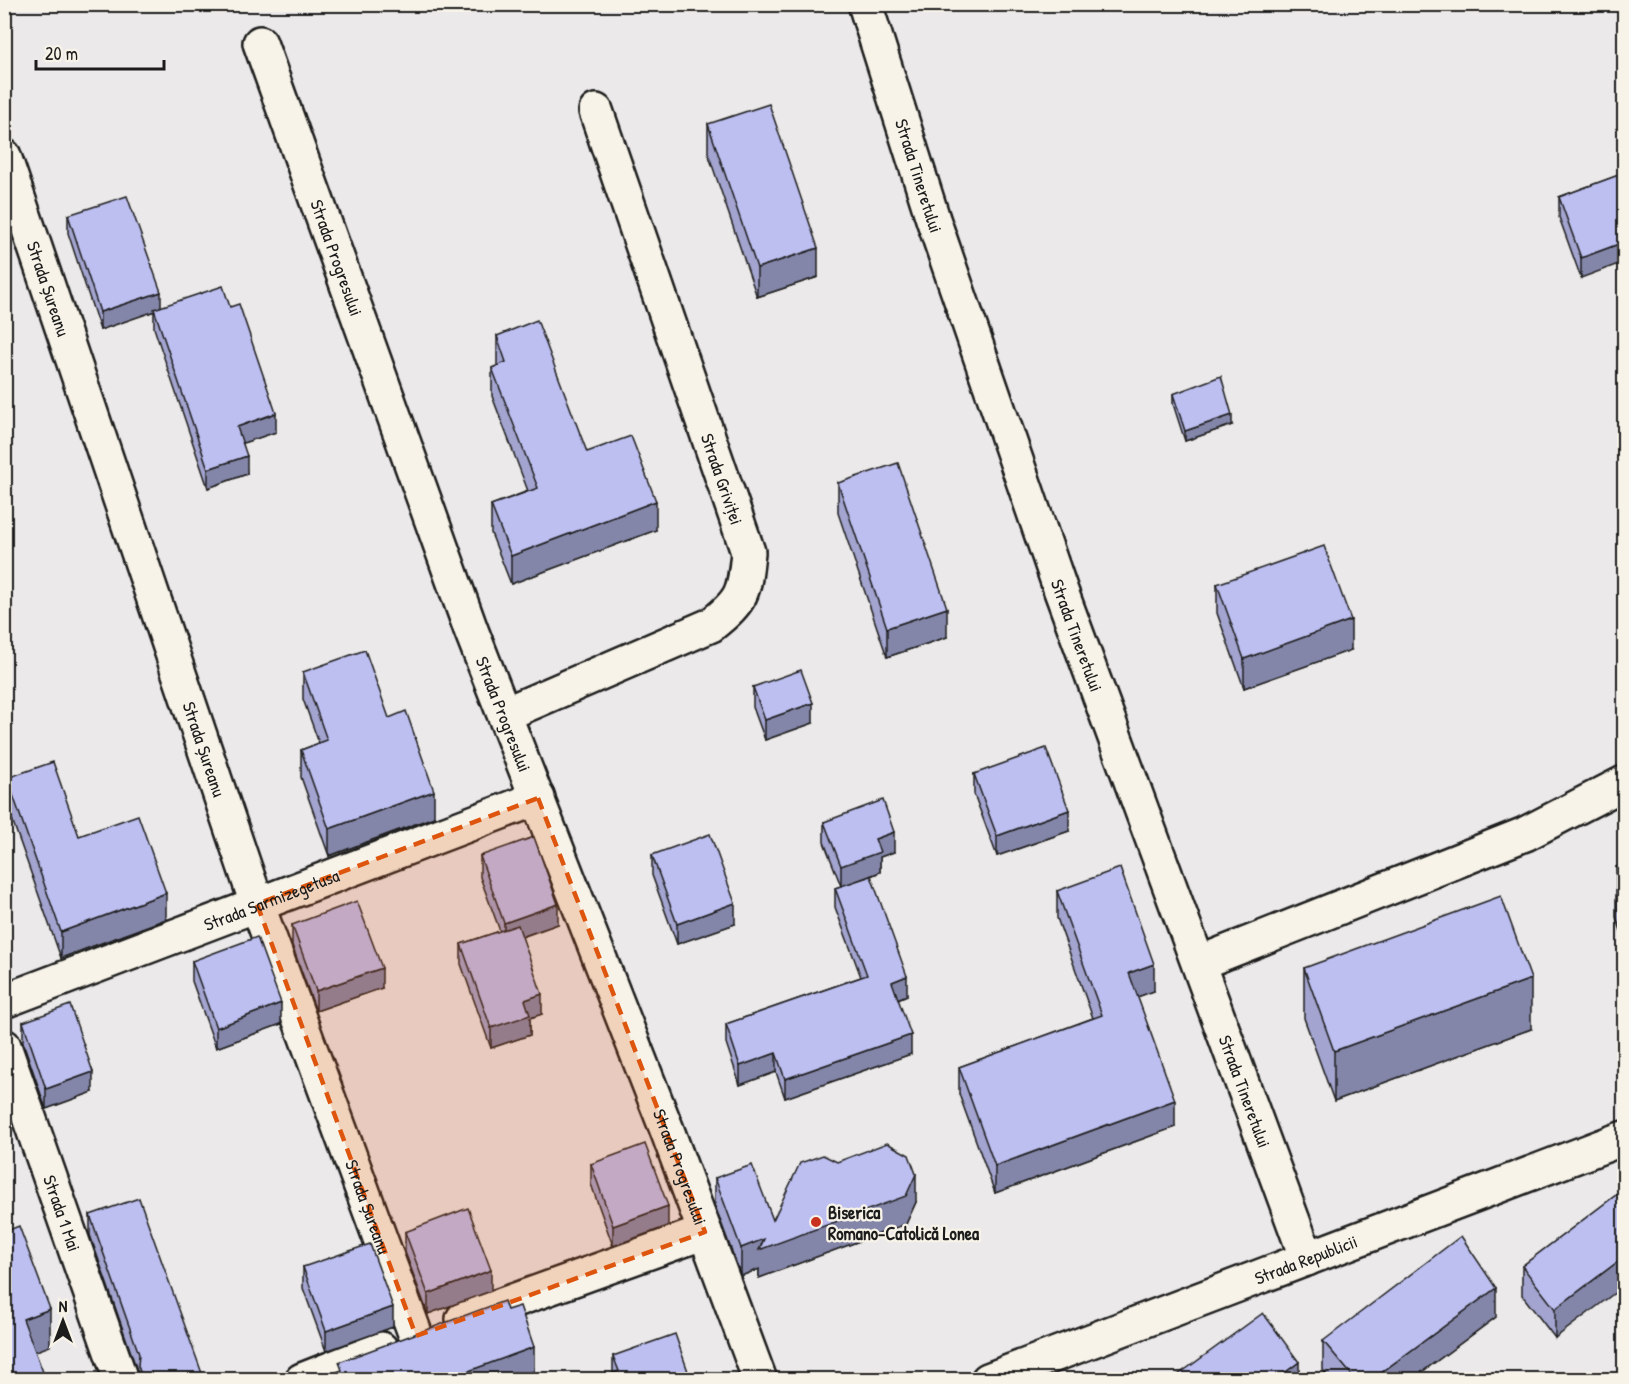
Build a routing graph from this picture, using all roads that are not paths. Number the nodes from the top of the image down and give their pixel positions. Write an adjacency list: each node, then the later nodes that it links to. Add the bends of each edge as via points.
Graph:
1 (865, 4): 9 (street, Strada Tineretului, via 933,219 1061,591)
2 (260, 43): 5 (street, Strada Progresului, via 471,630)
3 (596, 111): 5 (street, Strada Griviței, via 748,552 744,586 735,606 711,625)
4 (4, 156): 8 (street, Strada Șureanu)
5 (505, 714): 7 (street, Strada Progresului)
6 (1624, 783): 9 (street, via 1525,834)
7 (538, 798): 8 (street, Strada Sarmizegetusa); 13 (street, Strada Progresului)
8 (257, 904): 10 (street, Strada Sarmizegetusa); 15 (street, Strada Șureanu)
9 (1199, 963): 14 (street, Strada Tineretului)
10 (4, 1001)
11 (4, 1046): 16 (street, Strada 1 Mai)
12 (1624, 1138): 14 (street, Strada Republicii)
13 (705, 1232): 15 (street); 18 (street, Strada Progresului)
14 (1307, 1258): 19 (street, Strada Republicii)
15 (416, 1336): 17 (street)
16 (121, 1380)
17 (302, 1380)
18 (760, 1380)
19 (988, 1380)

